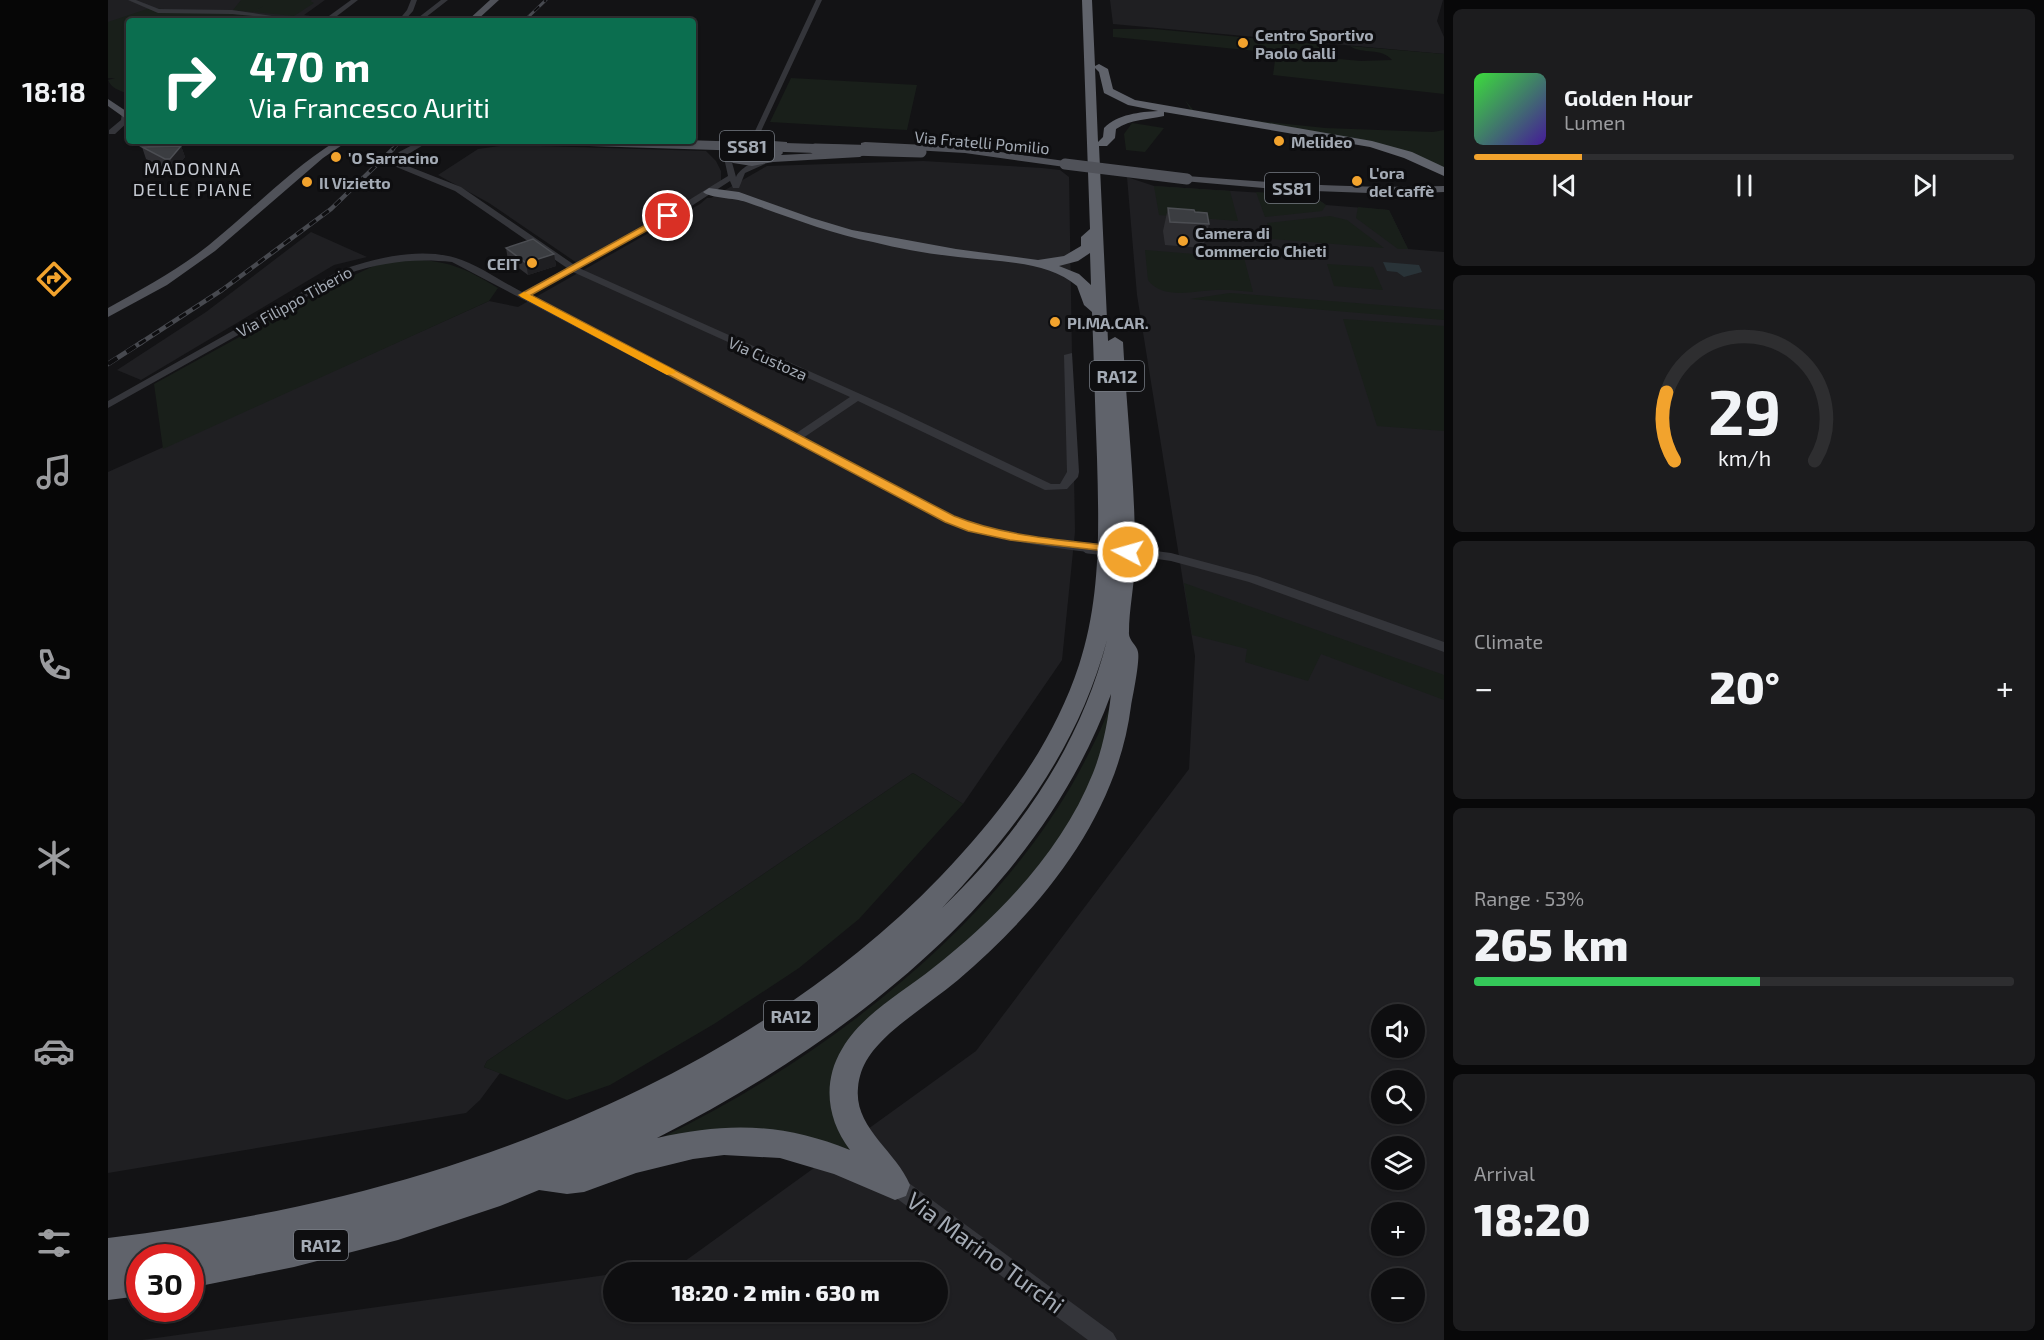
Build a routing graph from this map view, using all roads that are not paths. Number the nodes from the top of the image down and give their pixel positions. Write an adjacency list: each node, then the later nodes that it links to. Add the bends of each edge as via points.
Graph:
1 (131, 0): 9 (street, via 158,11 232,12)
2 (356, 0): 10 (street)
3 (414, 0): 11 (street)
4 (445, 0): 12 (street)
5 (495, 0): 13 (main road)
6 (819, 0): 23 (street)
7 (1087, 0): 43 (highway, RA12)
8 (1095, 0): 14 (highway, RA12)
9 (279, 18)
10 (330, 18)
11 (404, 18)
12 (421, 18)
13 (474, 18)
14 (1099, 68): 19 (highway, via 1104,71 1106,87 1115,96); 31 (highway, RA12)
15 (108, 95): 16 (main road)
16 (122, 99)
17 (108, 102): 18 (main road)
18 (126, 113)
19 (1190, 115): 31 (highway, via 1150,115 1126,120 1110,128 1109,138); 37 (highway, via 1372,144)
20 (126, 119): 22 (street)
21 (126, 129): 22 (street)
22 (110, 132)
23 (752, 142): 30 (main road); 32 (main road)
24 (326, 144): 34 (main road)
25 (337, 144): 34 (main road)
26 (420, 144): 45 (street, Via Custoza, via 402,154 398,164 458,189)
27 (669, 144): 33 (main road, Via Fratelli Pomilio / SS81, bridge)
28 (674, 144): 32 (street)
29 (683, 144): 32 (main road); 32 (main road)
30 (767, 144): 35 (main road, via 777,149 776,156); 36 (main road, via 968,150)
31 (1103, 144): 54 (highway, RA12, via 1127,563)
32 (732, 148): 35 (main road, via 736,161); 38 (street, via 731,165)
33 (921, 152): 35 (main road, bridge); 36 (main road, Via Fratelli Pomilio / SS81)
34 (319, 156): 47 (main road, via 225,239 163,282)
35 (766, 160): 38 (street, via 742,172)
36 (1065, 165): 40 (main road, Via Fratelli Pomilio / SS81, bridge, via 1187,180)
37 (1443, 172)
38 (737, 186): 41 (highway); 41 (street); 44 (highway, via 788,214 869,238)
39 (1444, 189): 40 (main road, Via Fratelli Pomilio)
40 (1396, 191): 42 (main road, Via Fratelli Pomilio / SS81)
41 (709, 192): 45 (street)
42 (1444, 194)
43 (1096, 230): 44 (highway, via 1088,237 1088,247 1076,257); 49 (highway, RA12)
44 (1029, 263): 49 (highway, via 1064,272 1080,281)
45 (574, 269): 46 (street); 51 (street, Via Custoza)
46 (524, 295): 52 (street, Via Filippo Tiberio, via 454,260 401,256 372,261 344,272); 53 (street, Via Filippo Tiberio)
47 (114, 300): 48 (main road)
48 (108, 313)
49 (1099, 313): 58 (highway, RA12, via 1108,560 1105,600 1094,651 1072,710 1035,778 994,834 935,900 862,964 783,1021 685,1080 577,1132 468,1174 375,1203 213,1239)
50 (1069, 355): 51 (street, Via Custoza, via 1073,472 1058,489)
51 (856, 397): 53 (street)
52 (108, 405)
53 (796, 438): 55 (street, Via Filippo Tiberio, bridge, via 972,528 1010,537 1171,557 1253,579)
54 (1119, 634): 56 (highway, RA12, via 1096,709 1046,802 996,867 924,941 832,1017 747,1072 665,1118); 57 (highway, via 1128,652 1114,742 1097,790 1075,831 1046,872 999,924 873,1032 857,1048 848,1065 843,1092 848,1121 857,1140 884,1167)
55 (1444, 647)
56 (538, 1176): 57 (highway, via 580,1178 691,1145 755,1140 835,1158); 59 (highway, RA12, via 387,1228)
57 (895, 1185): 62 (street, Via Marino Turchi)
58 (108, 1254)
59 (204, 1269)
60 (126, 1282): 61 (highway)
61 (108, 1284)
62 (1106, 1340)

